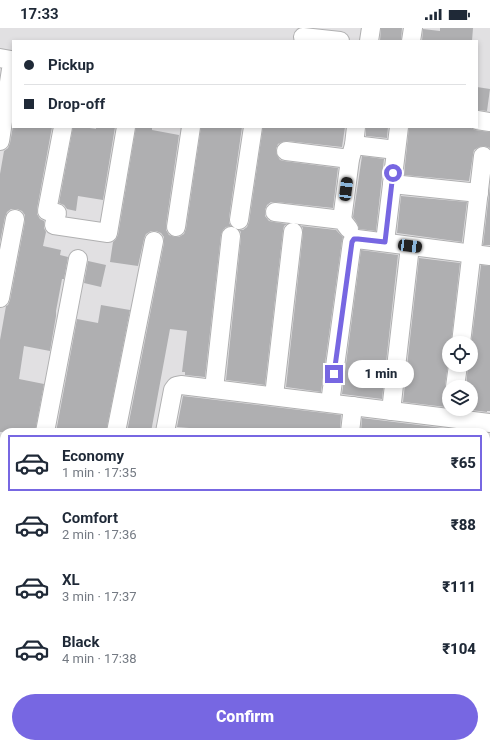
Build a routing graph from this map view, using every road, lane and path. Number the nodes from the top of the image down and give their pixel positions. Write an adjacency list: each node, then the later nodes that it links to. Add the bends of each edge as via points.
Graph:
1 (371, 28): 5 (street)
2 (413, 28): 6 (street)
3 (303, 37): 4 (street)
4 (331, 40)
5 (369, 40)
6 (411, 40)
7 (0, 58): 8 (street, via 11,60)
8 (11, 91): 16 (street)
9 (478, 120): 10 (street)
10 (490, 122)
11 (63, 128): 12 (street, via 48,211 57,213 54,225 108,233)
12 (126, 128)
13 (191, 128): 26 (street)
14 (253, 128): 37 (street, via 235,228)
15 (399, 128): 18 (street)
16 (0, 141)
17 (354, 143): 18 (street); 19 (street); 25 (street)
18 (396, 150): 21 (street)
19 (286, 151)
20 (483, 156): 22 (street)
21 (392, 184): 22 (street); 30 (street)
22 (479, 193): 32 (street)
23 (275, 212): 25 (street)
24 (15, 219): 35 (street)
25 (342, 220): 28 (street)
26 (176, 227)
27 (293, 232): 38 (street)
28 (358, 239): 30 (street); 39 (street, via 352,242)
29 (154, 241): 46 (street)
30 (385, 242): 31 (street)
31 (410, 246): 32 (street); 41 (street)
32 (471, 254): 33 (street); 36 (street)
33 (490, 256)
34 (78, 259): 45 (street)
35 (0, 298)
36 (461, 336)
37 (214, 389): 38 (street); 47 (street, via 176,386)
38 (274, 396): 39 (street)
39 (330, 403): 40 (street)
40 (353, 406): 41 (street); 48 (street)
41 (391, 411): 42 (street)
42 (442, 414)
43 (460, 416): 44 (street)
44 (490, 423)
45 (46, 428)
46 (117, 428)
47 (166, 428)
48 (350, 428)

